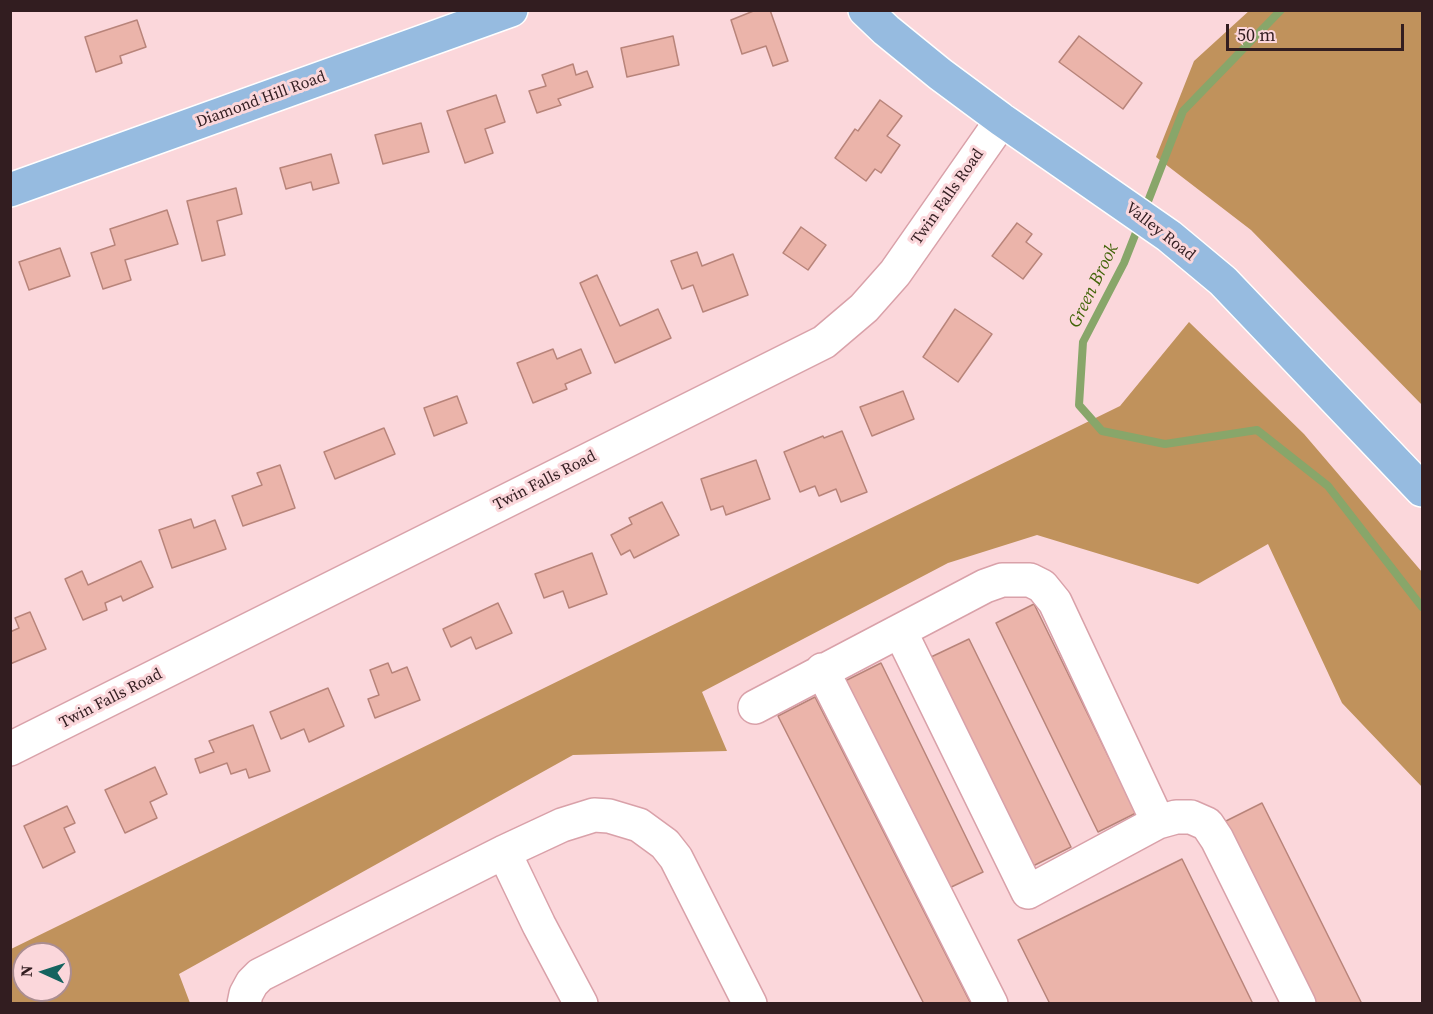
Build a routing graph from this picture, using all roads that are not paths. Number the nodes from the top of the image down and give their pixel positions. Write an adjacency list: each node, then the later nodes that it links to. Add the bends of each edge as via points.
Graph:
1 (511, 10): 4 (main road, Diamond Hill Road)
2 (865, 10): 3 (main road, Valley Road)
3 (1002, 120): 5 (main road, Valley Road, via 1169,236 1223,281); 9 (street, Twin Falls Road, via 895,273 864,308 824,342)
4 (10, 190)
5 (1422, 490)
6 (900, 630): 7 (street); 10 (street, via 1002,580 1030,580 1042,586 1055,602); 10 (street, via 1028,892)
7 (822, 670): 8 (street); 15 (street)
8 (755, 707)
9 (10, 749)
10 (1158, 822): 16 (street, via 1191,817 1207,824)
11 (504, 852): 12 (street, via 260,975 252,983); 13 (street); 14 (street, via 594,815 639,825 665,844 676,858)
12 (244, 1004)
13 (581, 1004)
14 (750, 1004)
15 (991, 1004)
16 (1299, 1004)

